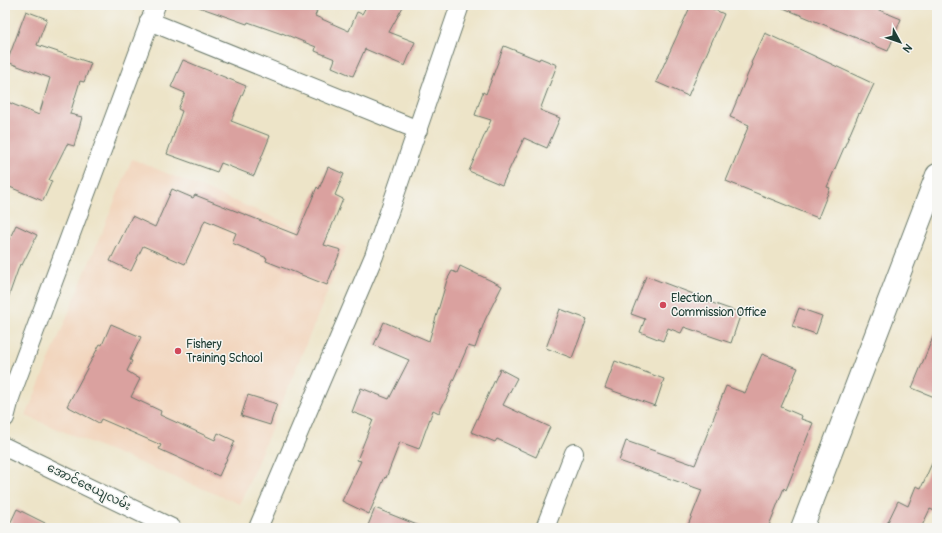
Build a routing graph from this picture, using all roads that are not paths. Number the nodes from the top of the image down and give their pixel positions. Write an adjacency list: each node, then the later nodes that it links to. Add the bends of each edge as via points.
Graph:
1 (460, 5): 3 (street)
2 (153, 13): 3 (street); 5 (street)
3 (418, 130): 9 (street, via 374,256)
4 (937, 175): 11 (street)
5 (5, 418)
6 (5, 447): 8 (street, အောင်ဇေယျလမ်း)
7 (574, 453): 10 (street)
8 (172, 528)
9 (258, 528)
10 (545, 528)
11 (802, 528)

